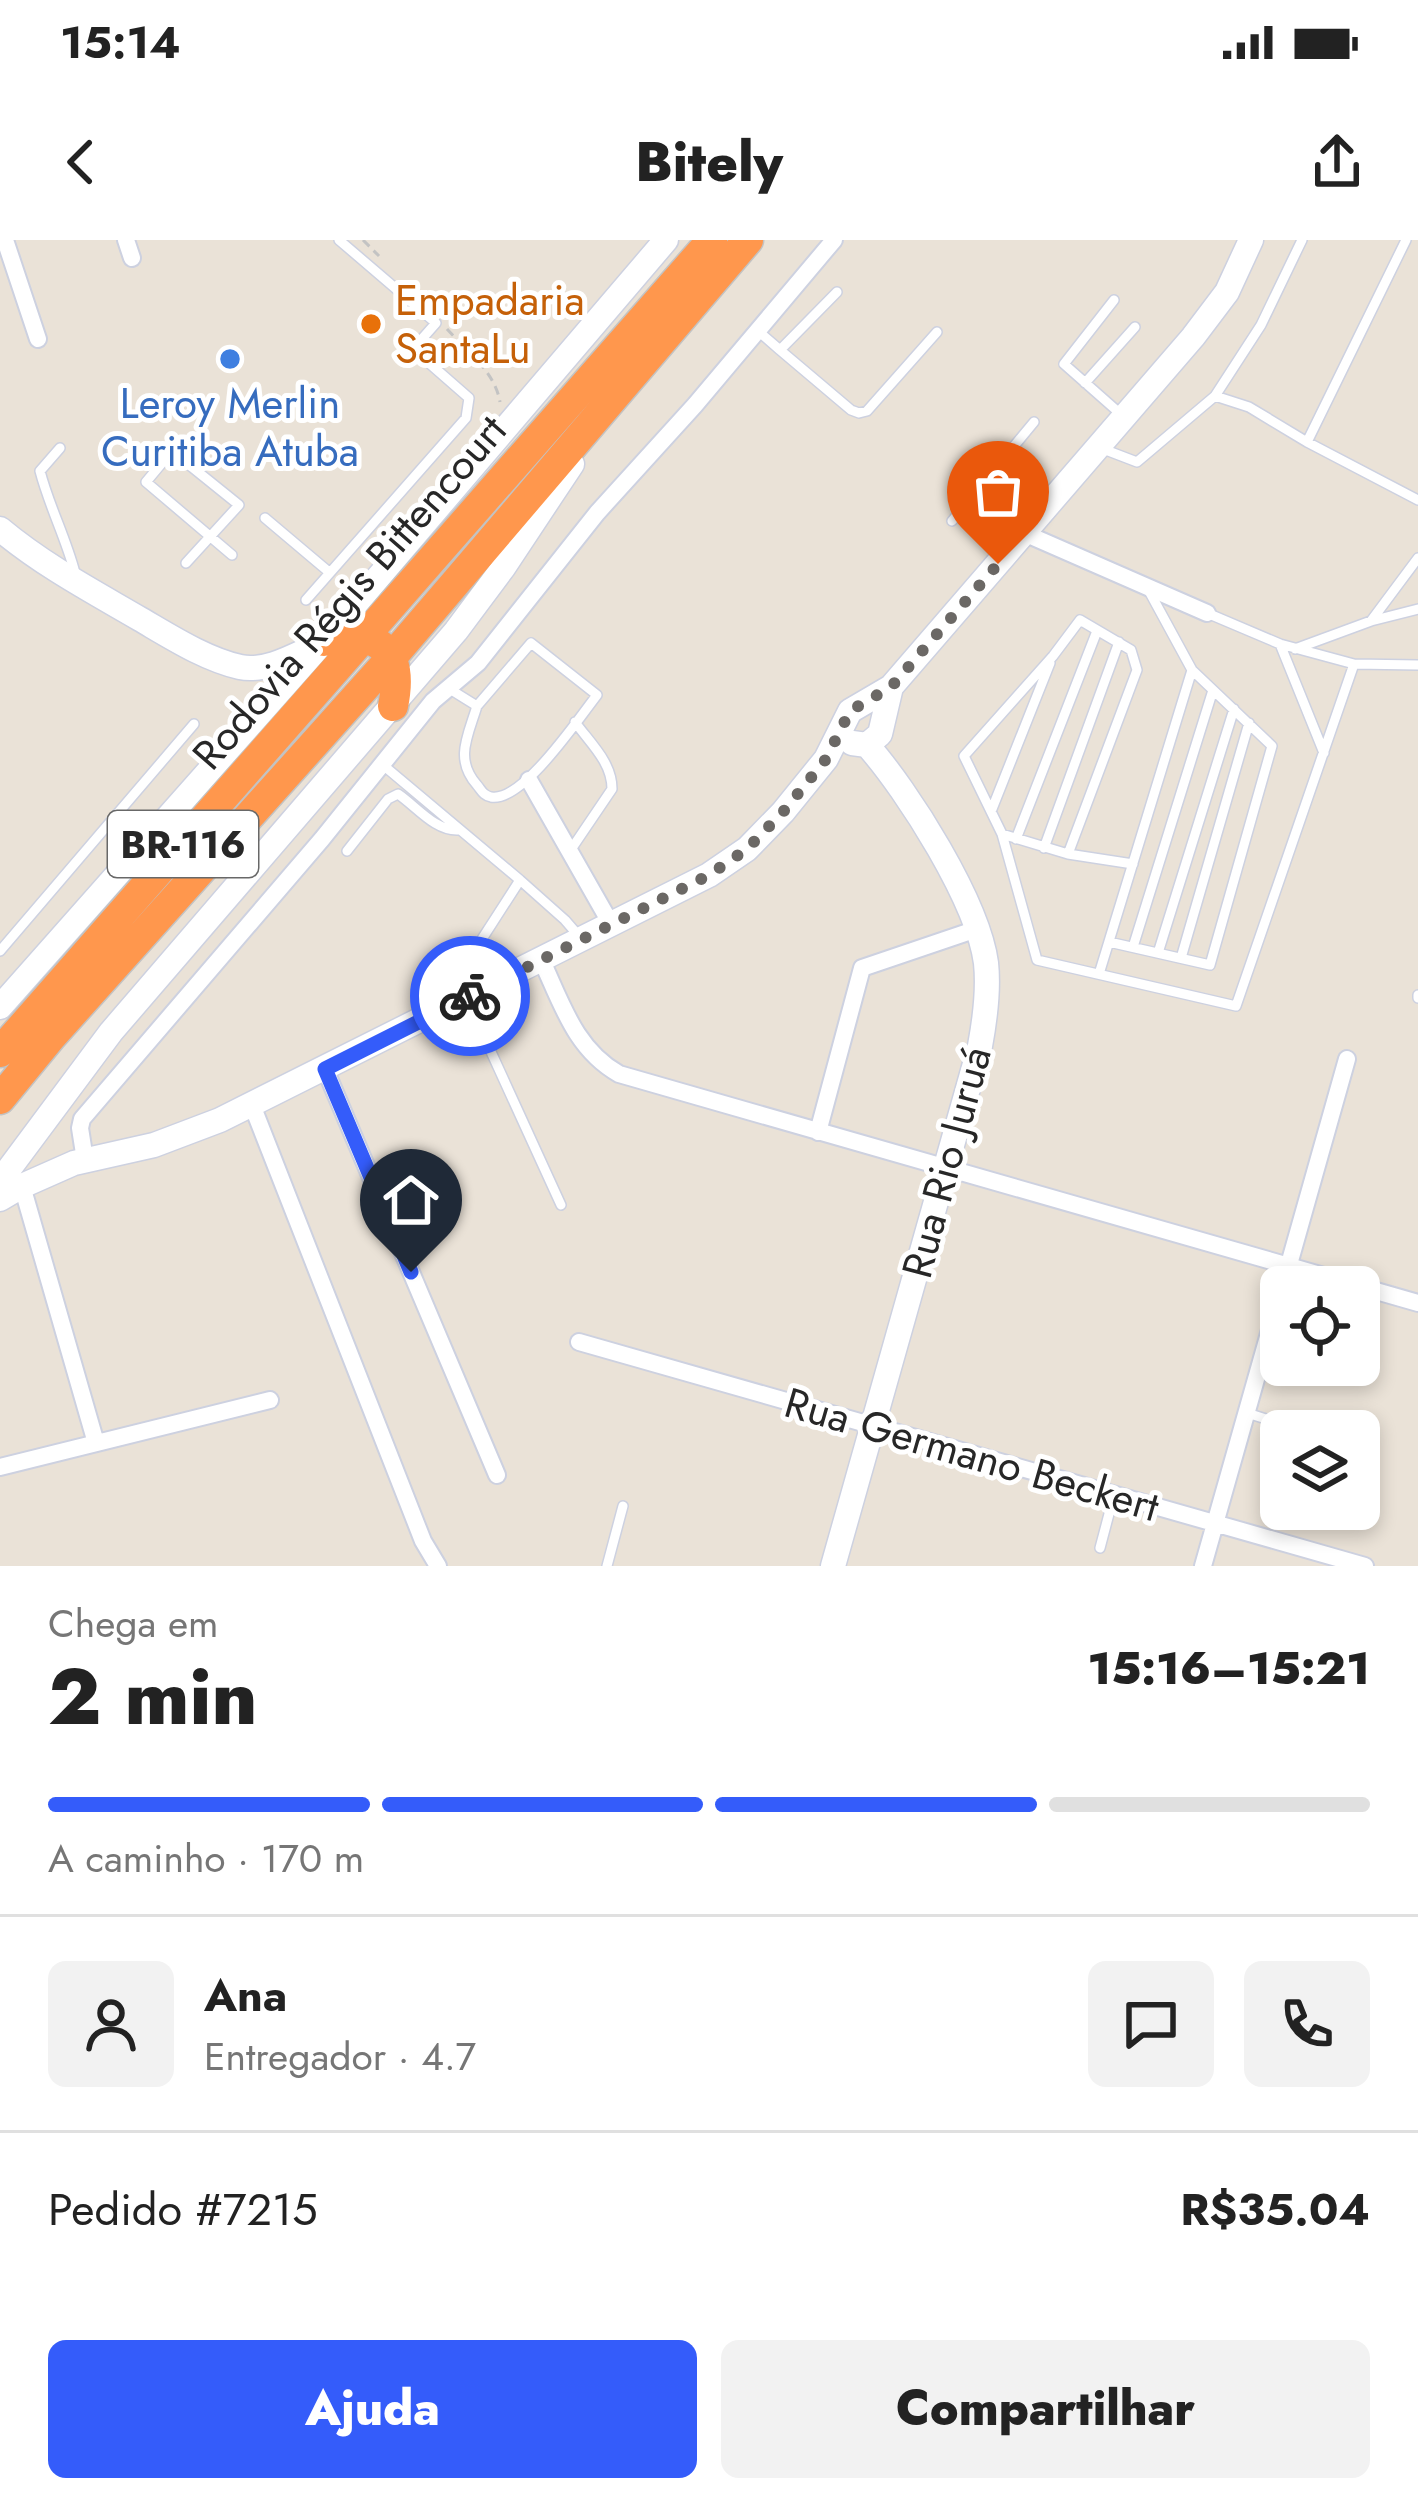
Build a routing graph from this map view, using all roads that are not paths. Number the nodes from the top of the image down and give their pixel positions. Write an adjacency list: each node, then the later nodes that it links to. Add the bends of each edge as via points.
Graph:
1 (5, 240): 15 (street)
2 (339, 240): 35 (lane, via 436,323 413,349 469,398 466,418)
3 (666, 240): 44 (main road)
4 (712, 240): 43 (highway, Rodovia Régis Bittencourt / BR-116)
5 (748, 240): 18 (highway, Rodovia Régis Bittencourt / BR-116)
6 (834, 240): 13 (street)
7 (1251, 240): 20 (main road, via 1210,316)
8 (1302, 240): 19 (lane, via 1261,326)
9 (1406, 240): 22 (lane)
10 (837, 292): 16 (lane)
11 (1114, 300): 17 (lane, via 1064,361)
12 (1135, 327): 17 (lane)
13 (757, 330): 16 (lane); 54 (street, via 478,663)
14 (938, 332): 16 (lane, via 859,413)
15 (38, 339)
16 (781, 350)
17 (1085, 383): 20 (lane)
18 (614, 395): 49 (highway, Rodovia Régis Bittencourt / BR-116); 57 (main road, via 503,568)
19 (1215, 396): 22 (lane, via 1249,406); 23 (lane, via 1137,462)
20 (1124, 417): 23 (main road)
21 (1034, 422): 25 (lane)
22 (1307, 442): 26 (lane)
23 (1098, 447): 30 (main road)
24 (60, 448): 36 (lane, via 40,471)
25 (980, 488): 28 (lane); 30 (lane)
26 (1418, 500)
27 (266, 518): 35 (lane)
28 (952, 520)
29 (0, 529): 36 (main road)
30 (1024, 533): 37 (street); 63 (main road, via 891,687)
31 (212, 536): 31 (lane, via 146,482 172,451 238,505); 32 (lane); 34 (lane)
32 (232, 555)
33 (1418, 558): 41 (lane)
34 (186, 563)
35 (329, 572): 38 (lane)
36 (78, 584): 52 (main road)
37 (1146, 586): 40 (street); 53 (lane)
38 (306, 600)
39 (1418, 608): 41 (lane)
40 (1207, 613): 46 (lane)
41 (1371, 621): 47 (lane)
42 (1097, 631): 45 (lane); 48 (lane, via 1080,620); 70 (lane)
43 (366, 637): 44 (highway); 49 (highway); 90 (highway, Rodovia Régis Bittencourt / BR-116)
44 (323, 641): 52 (main road); 56 (main road)
45 (1119, 642): 71 (lane); 74 (lane, via 1137,670)
46 (1280, 644): 47 (lane); 64 (lane)
47 (1295, 649): 50 (lane)
48 (1053, 656): 67 (lane); 67 (lane, via 964,756)
49 (392, 657): 57 (highway); 93 (highway, Rodovia Régis Bittencourt / BR-116)
50 (1354, 664): 51 (lane); 64 (lane)
51 (1418, 665)
52 (244, 668): 56 (main road)
53 (1192, 670): 55 (lane); 75 (lane)
54 (448, 688): 58 (lane); 65 (street)
55 (1213, 690): 59 (lane); 82 (lane)
56 (269, 704): 89 (main road)
57 (393, 706): 95 (main road)
58 (477, 706): 60 (lane, via 531,643 597,694); 66 (lane, via 466,773 492,797)
59 (1234, 709): 61 (lane); 84 (lane)
60 (575, 722): 66 (lane); 73 (lane, via 613,781)
61 (1249, 723): 85 (lane); 85 (lane, via 1272,746 1210,964)
62 (194, 724): 83 (lane)
63 (864, 731): 77 (main road, via 826,759 747,849); 78 (main road, Rua Rio Juruá)
64 (1324, 752): 87 (lane, via 1236,1006)
65 (383, 765): 68 (lane); 97 (street, via 82,1119)
66 (529, 780): 73 (street)
67 (992, 808): 69 (lane)
68 (458, 830): 72 (lane, via 438,826 398,794); 76 (lane)
69 (1002, 834): 70 (lane); 87 (lane, via 1037,960)
70 (1016, 838): 71 (lane)
71 (1044, 848): 74 (lane)
72 (347, 851)
73 (570, 851): 77 (street)
74 (1069, 854): 75 (lane)
75 (1133, 864): 81 (lane)
76 (520, 880): 79 (lane); 80 (lane)
77 (611, 924): 80 (main road)
78 (977, 929): 96 (street, via 862,968); 98 (main road, Rua Rio Juruá, via 986,1018)
79 (482, 939)
80 (581, 939): 86 (main road)
81 (1109, 942): 82 (lane); 87 (lane)
82 (1133, 947): 84 (lane)
83 (0, 951)
84 (1158, 953): 85 (lane)
85 (1181, 958)
86 (541, 959): 88 (main road); 96 (street, via 578,1036 602,1064)
87 (1099, 974)
88 (466, 998): 92 (main road); 100 (lane)
89 (0, 1007)
90 (0, 1052)
91 (1347, 1059): 101 (street)
92 (325, 1069): 94 (main road); 112 (street)
93 (0, 1099)
94 (252, 1105): 97 (main road, via 188,1133); 117 (street)
95 (45, 1118): 97 (main road, via 54,1148); 99 (main road)
96 (818, 1132): 98 (street)
97 (79, 1162): 99 (main road)
98 (946, 1168): 101 (street); 109 (main road, Rua Rio Juruá)
99 (7, 1189): 110 (street)
100 (561, 1205)
101 (1288, 1266)
102 (1380, 1292): 103 (street)
103 (1418, 1303)
104 (579, 1342): 109 (street, Rua Germano Beckert)
105 (1260, 1367): 107 (street)
106 (270, 1400): 110 (street)
107 (1247, 1413): 108 (lane); 115 (street)
108 (1260, 1417)
109 (873, 1426): 113 (street, Rua Germano Beckert); 119 (main road, Rua Rio Juruá)
110 (96, 1443): 111 (street)
111 (0, 1467)
112 (497, 1475)
113 (1114, 1495): 115 (street, Rua Germano Beckert); 116 (lane)
114 (623, 1506): 118 (lane)
115 (1215, 1523): 120 (street); 121 (street, Rua Germano Beckert)
116 (1100, 1548)
117 (438, 1566)
118 (607, 1566)
119 (833, 1566)
120 (1203, 1566)
121 (1365, 1566)

